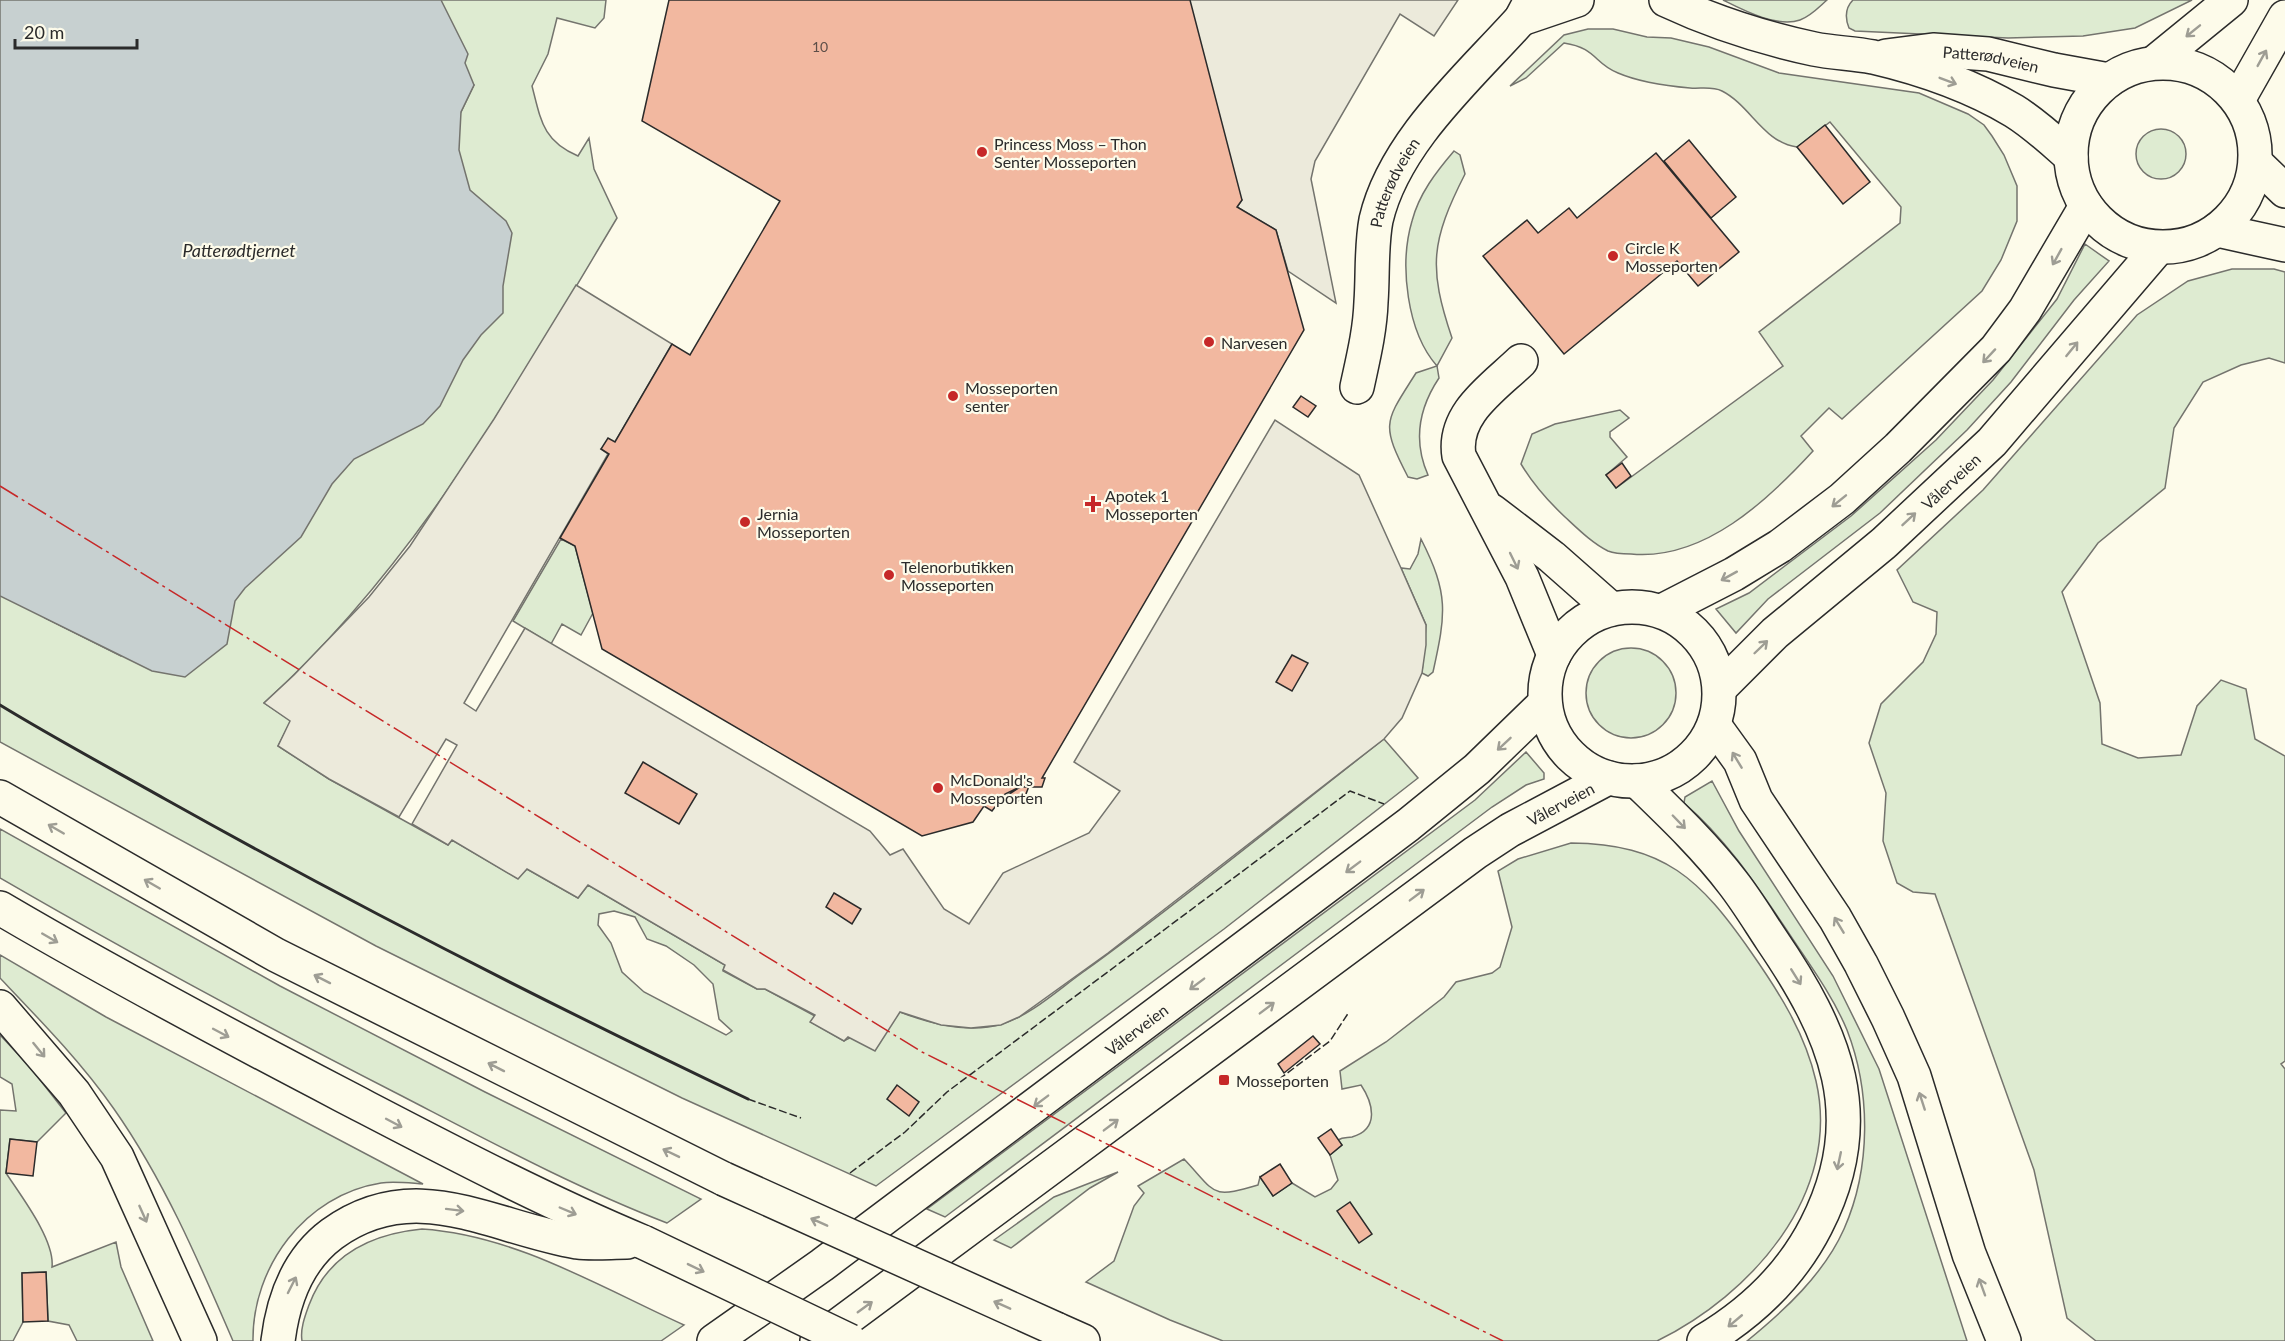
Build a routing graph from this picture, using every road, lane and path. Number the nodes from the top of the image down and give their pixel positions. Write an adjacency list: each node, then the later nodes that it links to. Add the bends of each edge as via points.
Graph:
1 (1577, 0): 4 (main road, Patterødveien)
2 (1666, 0): 6 (main road, Patterødveien, via 1714,22 1813,49)
3 (2231, 0): 7 (main road, one-way to 7)
4 (1526, 10): 18 (main road, Patterødveien, via 1418,135 1385,191 1376,222 1368,334)
5 (2285, 17): 9 (main road, one-way to 5)
6 (1872, 57): 8 (main road, Patterødveien, via 1934,50 1988,54); 10 (main road, Patterødveien, one-way to 10, via 1981,94 2041,130)
7 (2155, 62): 8 (main road, via 2131,68); 9 (main road, via 2179,63 2202,70)
8 (2109, 80): 10 (main road, via 2092,95 2080,114)
9 (2238, 100): 11 (main road, via 2255,140)
10 (2071, 157): 13 (main road, via 2077,191)
11 (2256, 163): 12 (main road); 14 (main road, via 2244,201)
12 (2285, 192)
13 (2086, 206): 16 (main road, via 2117,235); 21 (main road, one-way to 21, via 2025,310 1996,349 1898,448 1842,499 1780,546)
14 (2217, 230): 15 (main road); 16 (main road, via 2199,241)
15 (2285, 246)
16 (2158, 248): 23 (main road, Vålerveien, one-way to 16, via 1775,633 1884,543 1992,442)
17 (1521, 361): 19 (main road, via 1467,414 1457,440 1466,472)
18 (1357, 387)
19 (1488, 508): 20 (main road); 22 (main road, one-way to 22)
20 (1611, 609): 21 (main road, via 1628,606); 22 (main road, via 1574,629)
21 (1662, 611): 23 (main road, via 1684,623 1702,641 1714,663)
22 (1554, 655): 24 (main road, via 1546,679)
23 (1720, 688): 25 (main road)
24 (1545, 703): 26 (main road, via 1551,728 1565,750 1584,767); 34 (main road, Vålerveien, one-way to 34, via 1477,769 1408,825 832,1258)
25 (1713, 725): 26 (main road, via 1700,748 1683,765 1661,776); 38 (main road, one-way to 25, via 1969,1254 1914,1076 1888,1018 1835,918 1756,800 1740,761)
26 (1623, 779): 35 (main road, Vålerveien, one-way to 26, via 1475,853 1510,830); 37 (main road, one-way to 37, via 1704,848 1739,892 1808,997 1831,1045 1840,1078 1844,1120 1840,1160 1826,1207 1803,1252 1769,1291 1728,1327)
27 (0, 797): 31 (main road, one-way to 27, bridge, via 724,1179 276,955)
28 (0, 908): 30 (main road, one-way to 30, via 220,1032 454,1155 560,1208)
29 (0, 1007): 32 (main road, one-way to 32, via 74,1093 117,1157)
30 (643, 1242): 33 (main road, one-way to 30, via 282,1310 307,1259 324,1240 349,1222 378,1211 414,1205 470,1212 578,1242); 36 (main road, one-way to 36, bridge)
31 (1069, 1335)
32 (200, 1341)
33 (278, 1341)
34 (714, 1341)
35 (817, 1341)
36 (850, 1341)
37 (1704, 1341)
38 (2004, 1341)

